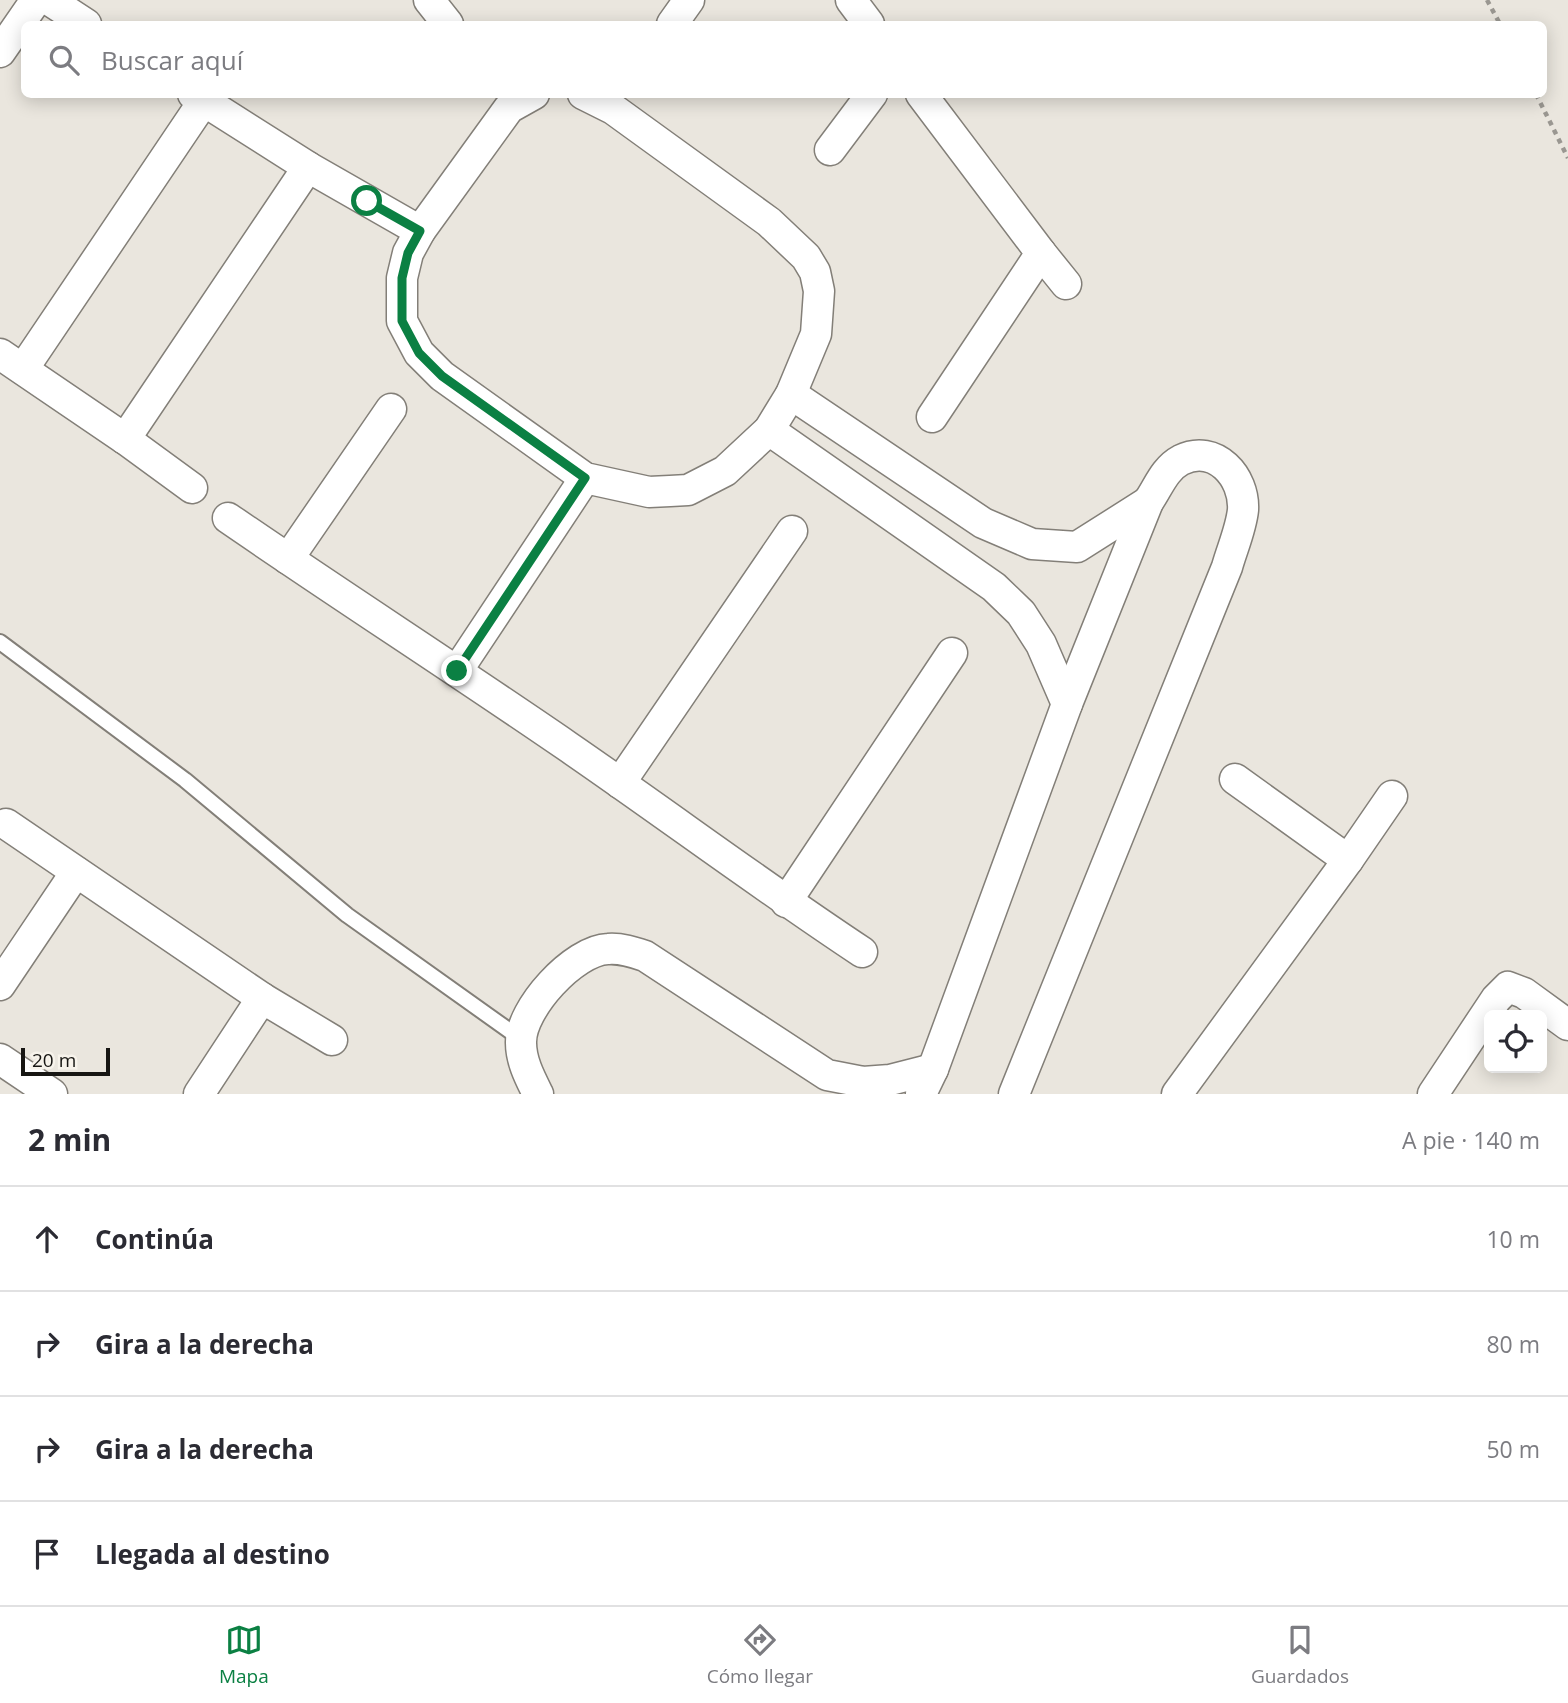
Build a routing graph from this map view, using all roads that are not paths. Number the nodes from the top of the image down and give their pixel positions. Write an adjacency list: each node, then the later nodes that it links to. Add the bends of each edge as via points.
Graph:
1 (36, 0): 6 (street)
2 (49, 0): 7 (street)
3 (429, 0): 8 (street)
4 (689, 0): 9 (street)
5 (851, 0): 10 (street)
6 (21, 21)
7 (81, 21)
8 (446, 21)
9 (674, 21)
10 (867, 21)
11 (21, 22): 12 (street)
12 (0, 52)
13 (198, 98): 20 (street); 24 (street)
14 (600, 98): 18 (street)
15 (869, 98): 19 (street)
16 (924, 98): 22 (street)
17 (514, 99): 21 (street)
18 (618, 102): 25 (street, via 769,222 806,257 815,272 816,334)
19 (830, 150)
20 (308, 167): 21 (street); 29 (street)
21 (420, 231): 30 (street, via 402,278 402,321 419,353 442,376)
22 (1041, 253): 23 (street); 27 (street)
23 (1066, 284)
24 (12, 361): 29 (street)
25 (791, 394): 28 (street); 32 (street, via 983,523 1032,544 1077,547)
26 (391, 409): 35 (street)
27 (932, 417)
28 (769, 430): 30 (street, via 724,471 688,490 649,492); 39 (street, via 994,587 1021,613 1041,644)
29 (125, 439): 31 (street)
30 (585, 478): 38 (street)
31 (192, 488)
32 (1147, 502): 39 (street); 58 (street, via 1164,474 1181,460 1201,456 1221,461 1233,472 1241,487 1243,511 1222,580)
33 (228, 518): 35 (street)
34 (792, 531): 41 (street)
35 (288, 559): 38 (street)
36 (0, 642): 52 (lane, via 185,780 347,915)
37 (953, 653): 46 (street)
38 (457, 671): 41 (street)
39 (1068, 704): 54 (street)
40 (1235, 779): 44 (street)
41 (620, 783): 46 (street)
42 (1392, 796): 44 (street)
43 (6, 824): 45 (street)
44 (1348, 860): 59 (street)
45 (76, 872): 48 (street); 49 (street)
46 (786, 902): 47 (street)
47 (862, 952)
48 (0, 985)
49 (262, 998): 51 (street); 56 (street)
50 (1568, 1025): 60 (street, via 1508,987)
51 (332, 1040)
52 (521, 1040): 54 (street, via 535,1002 570,965 606,948 626,950 645,956 827,1075 863,1082); 57 (street)
53 (0, 1059): 55 (street)
54 (927, 1082)
55 (52, 1094)
56 (199, 1094)
57 (538, 1094)
58 (1014, 1094)
59 (1177, 1094)
60 (1433, 1094)

